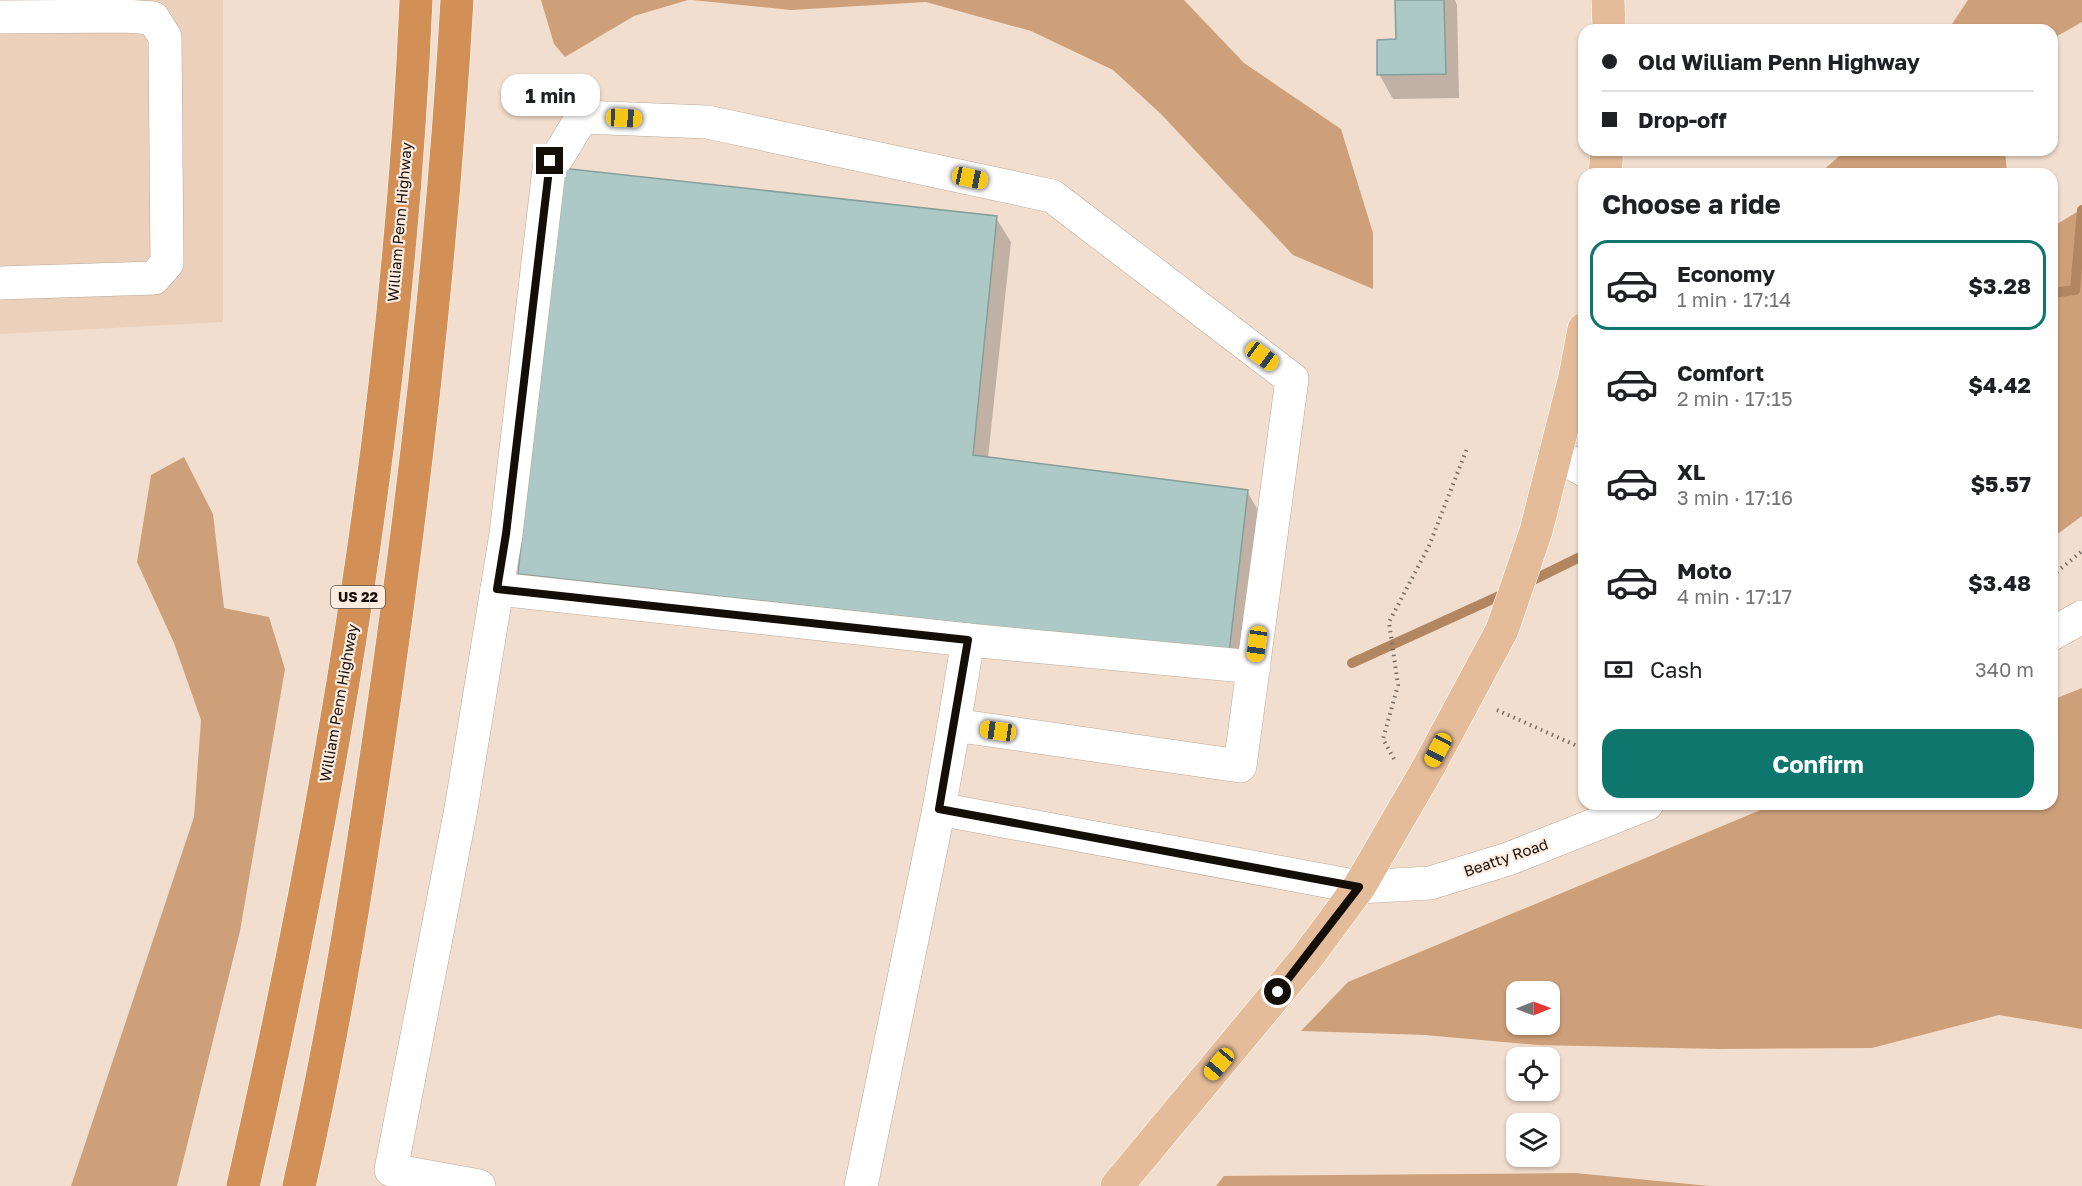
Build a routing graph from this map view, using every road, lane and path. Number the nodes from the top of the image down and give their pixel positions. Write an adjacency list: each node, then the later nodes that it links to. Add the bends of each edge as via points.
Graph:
1 (416, 0): 26 (highway, William Penn Highway / US 22, via 399,243 360,588 290,963)
2 (457, 0): 27 (highway, US 22, via 439,246 399,593 345,952)
3 (1608, 0): 5 (main road)
4 (0, 16): 6 (street, via 153,18 165,38 167,263 154,278)
5 (1609, 24)
6 (0, 283)
7 (1578, 361): 9 (main road)
8 (1468, 446): 21 (path, via 1429,546 1389,622 1398,685 1383,740)
9 (1555, 454): 10 (street); 18 (main road, via 1536,531 1502,630)
10 (1578, 467)
11 (2082, 551): 12 (path)
12 (2058, 571)
13 (497, 589): 16 (street); 17 (street, via 550,161 557,158 582,117 707,122 1052,196 1292,379); 25 (street, via 461,809)
14 (2082, 617): 15 (street)
15 (2058, 631)
16 (968, 640): 17 (street); 19 (street)
17 (1254, 667): 19 (street, via 1240,766)
18 (1466, 697): 20 (path); 21 (main road)
19 (954, 724): 22 (street)
20 (1578, 746)
21 (1414, 793): 24 (main road)
22 (939, 809): 24 (street, Beatty Road); 29 (street)
23 (1632, 810): 24 (street, Beatty Road, via 1508,859 1430,884)
24 (1359, 887): 30 (main road, via 1308,956)
25 (389, 1178): 28 (street)
26 (243, 1186)
27 (299, 1186)
28 (479, 1186)
29 (861, 1186)
30 (1117, 1186)

